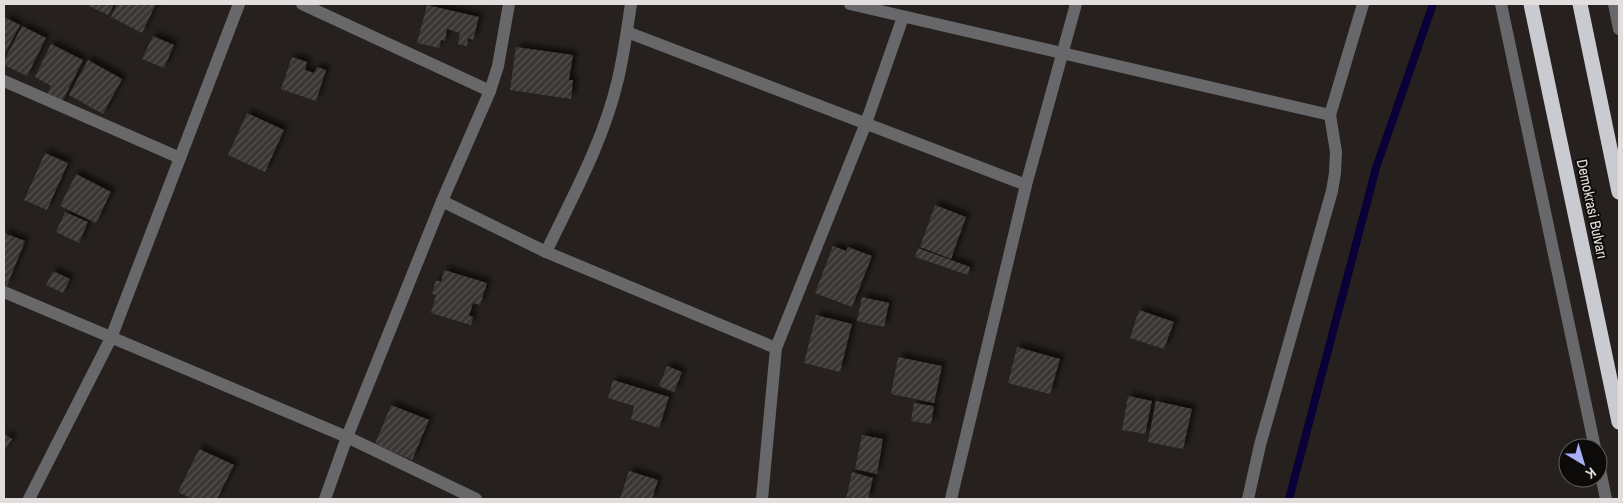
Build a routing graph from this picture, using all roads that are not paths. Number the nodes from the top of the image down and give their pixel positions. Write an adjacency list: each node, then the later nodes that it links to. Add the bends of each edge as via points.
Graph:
1 (239, 4): 20 (street)
2 (302, 4): 17 (street)
3 (509, 4): 17 (street)
4 (630, 4): 14 (street)
5 (850, 4): 12 (street)
6 (1076, 4): 15 (street)
7 (1363, 4): 18 (street)
8 (1501, 4): 30 (street)
9 (1531, 4): 28 (highway, Demokrasi Bulvarı)
10 (1580, 4): 22 (highway, Demokrasi Bulvarı)
11 (1614, 4): 13 (street)
12 (903, 17): 15 (street); 19 (street)
13 (1619, 29)
14 (627, 32): 19 (street); 24 (street, via 606,120)
15 (1063, 54): 18 (street); 21 (street)
16 (4, 81): 20 (street)
17 (490, 91): 23 (street)
18 (1330, 115): 36 (street, via 1336,152 1332,191 1260,445)
19 (866, 123): 21 (street); 27 (street)
20 (180, 158): 26 (street)
21 (1026, 185): 35 (street)
22 (1619, 192)
23 (442, 201): 24 (street); 29 (street)
24 (546, 252): 27 (street)
25 (4, 292): 26 (street)
26 (111, 338): 29 (street); 31 (street)
27 (776, 348): 34 (street)
28 (1619, 422)
29 (347, 438): 32 (street); 33 (street)
30 (1593, 438)
31 (29, 499)
32 (325, 499)
33 (476, 499)
34 (762, 499)
35 (951, 499)
36 (1248, 499)

